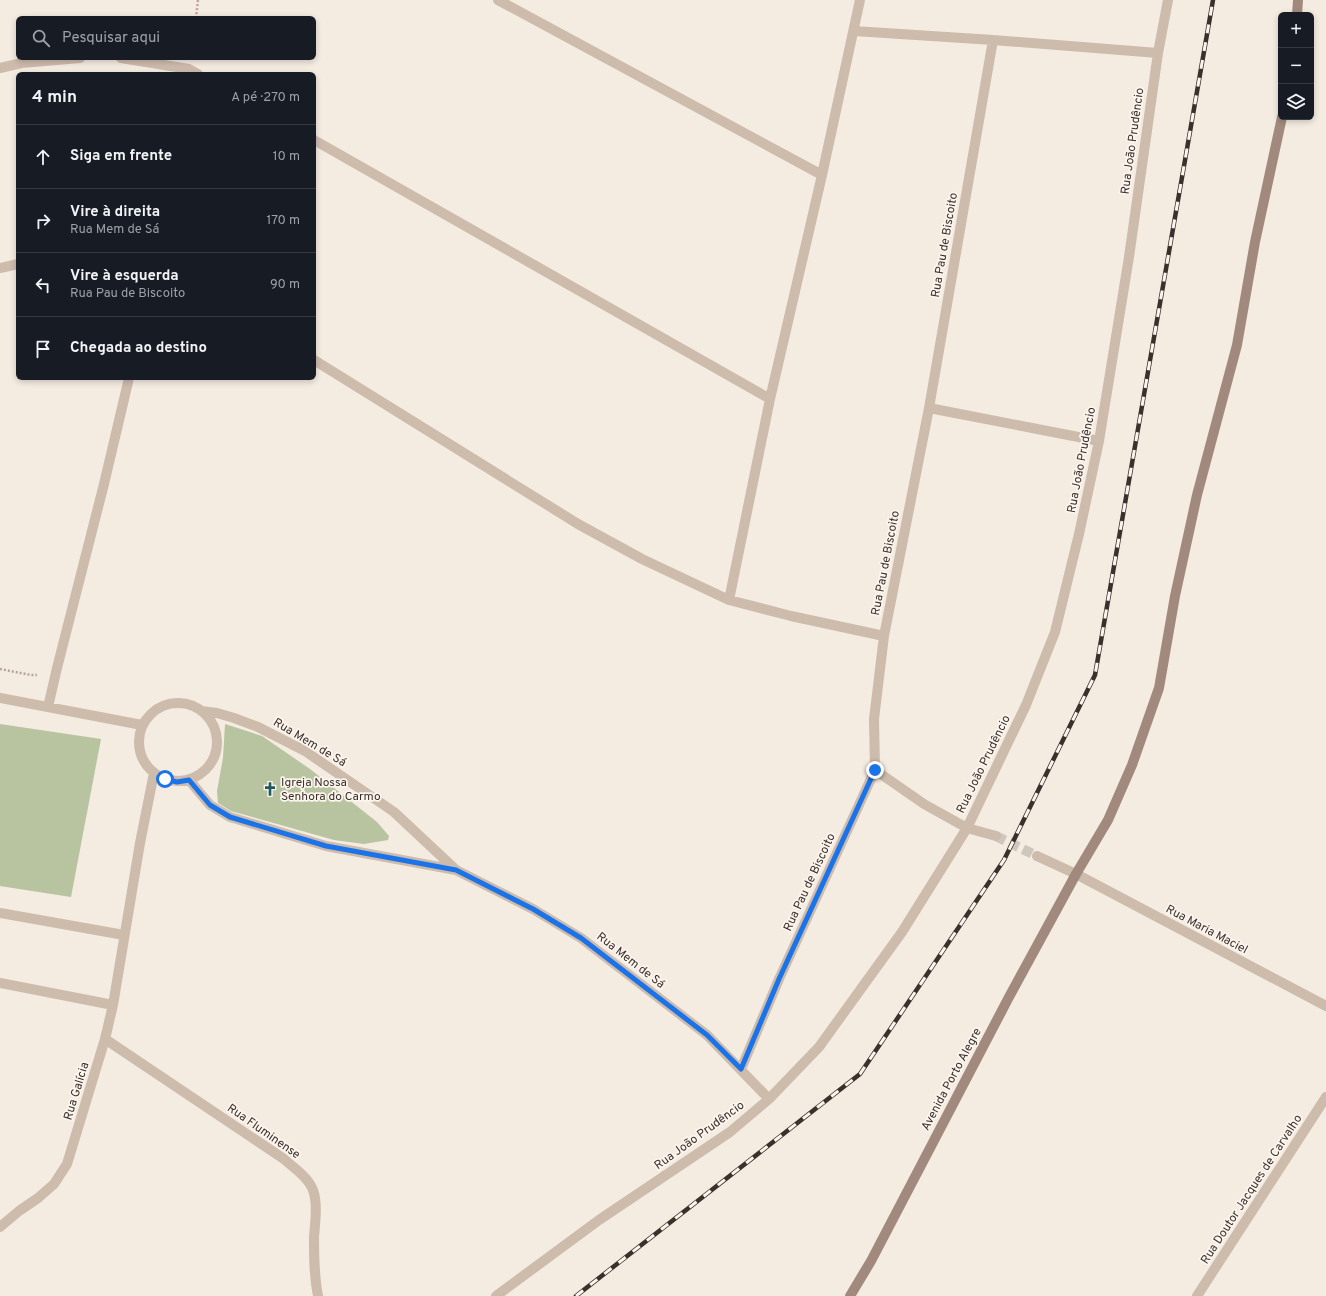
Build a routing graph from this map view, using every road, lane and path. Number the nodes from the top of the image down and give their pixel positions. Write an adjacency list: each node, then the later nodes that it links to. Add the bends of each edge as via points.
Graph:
1 (198, 0): 7 (path)
2 (498, 0): 17 (street)
3 (860, 0): 8 (street)
4 (1168, 0): 10 (street, Rua João Prudêncio)
5 (1298, 0): 6 (main road)
6 (1296, 12)
7 (196, 16)
8 (854, 31): 9 (street); 17 (street)
9 (993, 40): 10 (street); 23 (street, Rua Pau de Biscoito)
10 (1158, 53): 24 (street, Rua João Prudêncio)
11 (57, 60): 13 (street)
12 (131, 60): 14 (street)
13 (0, 68)
14 (192, 72)
15 (1281, 120): 40 (main road, Avenida Porto Alegre, via 1255,242 1237,345 1197,495 1175,596 1159,688 1132,765 1108,820)
16 (316, 141): 22 (street)
17 (822, 176): 22 (street)
18 (16, 264): 19 (street)
19 (0, 268)
20 (316, 361): 25 (street, via 578,524)
21 (129, 380): 27 (street)
22 (770, 399): 25 (street)
23 (929, 408): 24 (street); 26 (street, Rua Pau de Biscoito)
24 (1099, 441): 36 (street, Rua João Prudêncio, via 1080,534 1055,632 1026,705)
25 (729, 600): 26 (street)
26 (884, 636): 33 (street, Rua Pau de Biscoito, via 874,719)
27 (57, 668): 28 (path, via 43,675); 30 (street)
28 (0, 669)
29 (0, 698): 30 (street)
30 (48, 707): 32 (street)
31 (201, 711): 32 (street, via 192,706 173,703 155,710); 35 (street, via 210,720 215,731 215,755 209,766); 39 (street, Rua Mem de Sá, via 217,713 258,726 305,751 394,812)
32 (142, 725): 34 (street, via 138,742 142,760)
33 (875, 770): 36 (street, via 924,804); 47 (street, Rua Pau de Biscoito, via 779,979)
34 (154, 773): 35 (street, via 177,782); 42 (street, Rua Galícia)
35 (189, 780): 39 (street, Rua Mem de Sá, via 210,805 230,817 326,846)
36 (967, 828): 37 (street); 49 (street, Rua João Prudêncio, via 902,932 823,1041)
37 (996, 836)
38 (1037, 856): 40 (street, Rua Maria Maciel)
39 (456, 870): 47 (street, Rua Mem de Sá, via 533,909 581,938 707,1035)
40 (1076, 874): 45 (street, Rua Maria Maciel); 53 (main road, Avenida Porto Alegre)
41 (0, 913): 42 (street)
42 (124, 935): 44 (street, Rua Galícia)
43 (0, 983): 44 (street)
44 (113, 1005): 46 (street, Rua Galícia)
45 (1326, 1006)
46 (106, 1039): 50 (street, Rua Galícia, via 67,1164 54,1184); 51 (street, Rua Fluminense, via 284,1159 304,1177 313,1191 316,1211 314,1257)
47 (741, 1069): 49 (street, Rua Mem de Sá)
48 (1326, 1097): 54 (street, Rua Doutor Jacques de Carvalho)
49 (769, 1100): 52 (street, Rua João Prudêncio, via 730,1132 599,1220)
50 (0, 1227)
51 (318, 1296)
52 (496, 1296)
53 (850, 1296)
54 (1197, 1296)

